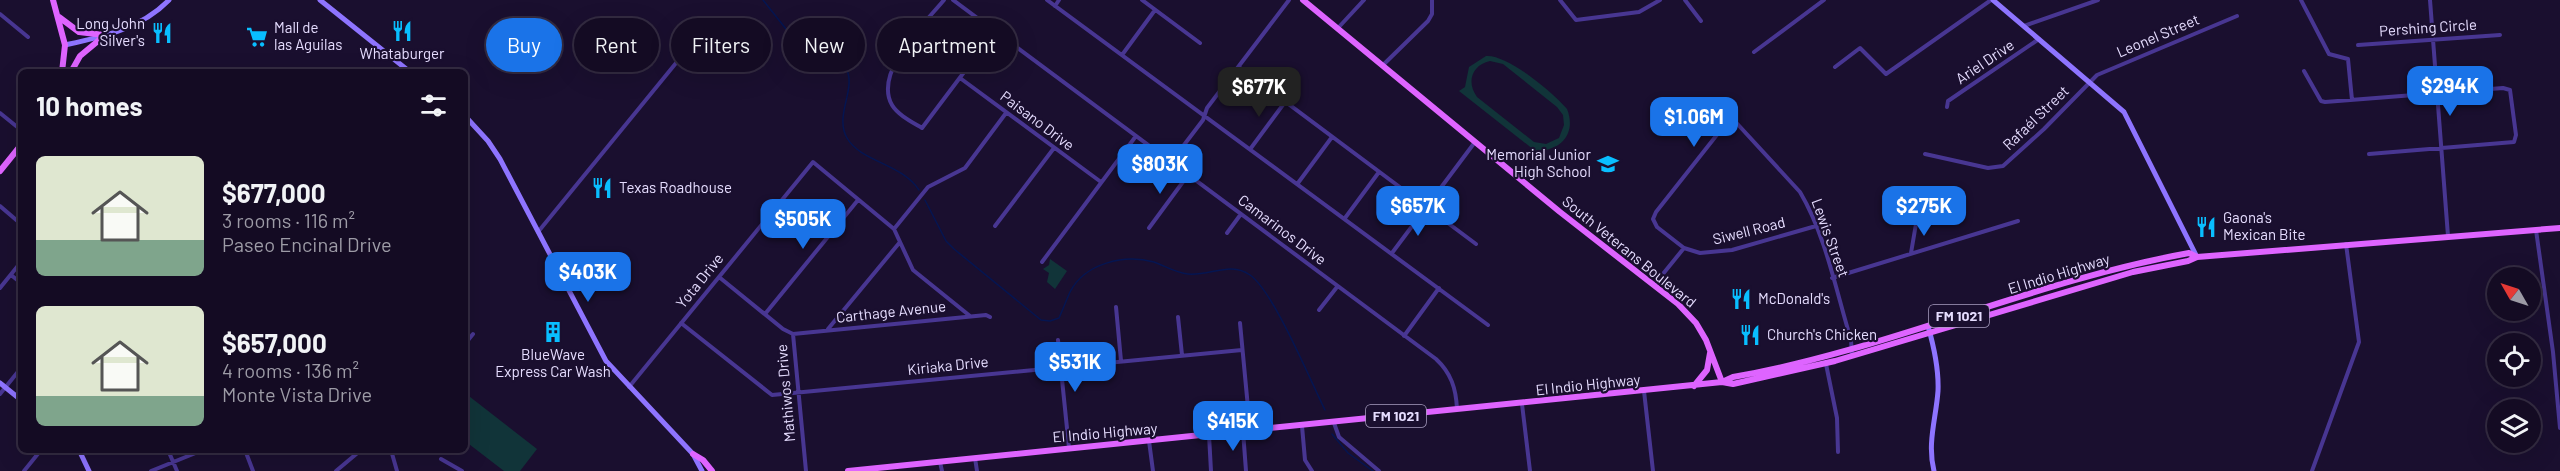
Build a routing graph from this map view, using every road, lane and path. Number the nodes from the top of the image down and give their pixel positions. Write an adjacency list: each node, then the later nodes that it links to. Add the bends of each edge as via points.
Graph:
1 (53, 0): 25 (main road)
2 (169, 0): 30 (street, via 133,26)
3 (320, 0): 46 (street)
4 (944, 0): 50 (street, via 903,50 891,75 891,103 922,128)
5 (953, 0): 26 (street, Camarinos Drive)
6 (1047, 0): 21 (street)
7 (1059, 0): 21 (street)
8 (1142, 0): 22 (street)
9 (1289, 0): 42 (street)
10 (1303, 0): 29 (main road, South Veterans Boulevard)
11 (1364, 0): 29 (street)
12 (1432, 0): 41 (street, via 1432,14)
13 (1560, 0): 14 (street, via 1576,20 1639,12)
14 (1660, 0)
15 (1685, 0): 27 (street)
16 (1824, 0): 39 (street)
17 (1992, 0): 28 (street); 43 (street, via 1886,74 1860,48)
18 (2098, 0): 28 (street)
19 (2301, 0): 53 (street, via 2330,54 2348,59)
20 (2430, 0): 34 (street)
21 (1055, 6): 40 (street)
22 (1155, 10): 35 (street); 40 (street)
23 (0, 14): 32 (street)
24 (2237, 16): 51 (street, Leonel Street, via 2102,72)
25 (59, 17): 30 (main road, via 79,32); 36 (main road)
26 (977, 18)
27 (1701, 21)
28 (2024, 26): 33 (street)
29 (1338, 28): 41 (main road, South Veterans Boulevard)
30 (104, 35): 36 (street); 45 (main road, via 80,56)
31 (2500, 35): 34 (street, Pershing Circle)
32 (28, 37)
33 (2040, 39): 51 (street); 55 (street, Ariel Drive, via 1948,101)
34 (2433, 39): 37 (street, Pershing Circle); 52 (street)
35 (1200, 43)
36 (65, 45): 44 (main road)
37 (2358, 45)
38 (1017, 47): 61 (street, Camarinos Drive)
39 (1754, 52)
40 (1122, 55): 58 (street)
41 (1383, 65): 63 (main road, South Veterans Boulevard)
42 (1239, 67): 54 (street); 58 (street)
43 (1835, 67)
44 (62, 69)
45 (73, 69)
46 (406, 69)
47 (671, 70): 91 (street)
48 (2304, 71): 53 (street, via 2320,101)
49 (964, 72): 50 (street)
50 (960, 78): 57 (street, Paisano Drive)
51 (2090, 81): 68 (street, Rafaél Street, via 2003,166 1988,168); 100 (street, via 2127,117)
52 (2437, 93): 53 (street); 66 (street); 66 (street, via 2509,88 2516,135 2512,142)
53 (2352, 100)
54 (1285, 102): 62 (street); 65 (street)
55 (1947, 107)
56 (0, 113): 60 (street)
57 (1006, 113): 64 (street, Paisano Drive); 88 (street, via 965,168 928,188)
58 (1205, 114): 65 (street); 70 (street)
59 (468, 119): 91 (street, via 500,159)
60 (18, 128)
61 (1136, 136): 70 (street, Camarinos Drive); 74 (street)
62 (1332, 137): 72 (street); 75 (street)
63 (1475, 141): 78 (street); 107 (main road, South Veterans Boulevard)
64 (1054, 148): 74 (street, Paisano Drive); 84 (street)
65 (1251, 148): 75 (street)
66 (2441, 148): 69 (street); 93 (street)
67 (18, 149): 71 (main road)
68 (1925, 154)
69 (2369, 154)
70 (1171, 162): 73 (street, Camarinos Drive)
71 (0, 171)
72 (1379, 172): 78 (street); 80 (street)
73 (1188, 175): 79 (street, Camarinos Drive); 86 (street)
74 (1101, 182): 101 (street)
75 (1298, 183): 80 (street)
76 (858, 200): 88 (street); 104 (street, Yota Drive, via 813,162); 113 (street)
77 (0, 206): 82 (street)
78 (1426, 207): 96 (street); 98 (street)
79 (1241, 214): 92 (street); 108 (street, Camarinos Drive)
80 (1345, 218): 98 (street)
81 (1917, 218): 99 (street)
82 (18, 221)
83 (2018, 221): 99 (street)
84 (995, 226)
85 (1816, 226): 89 (street, Lewis Street, via 1800,192 1731,117 1656,212 1653,219); 97 (street, Siwell Road, via 1714,253); 105 (street, Lewis Street)
86 (1149, 228)
87 (2560, 228): 90 (main road, El Indio Highway / FM 1021)
88 (894, 229): 94 (street)
89 (1659, 229): 97 (street, Siwell Road)
90 (2535, 230): 93 (main road, El Indio Highway / FM 1021); 148 (street)
91 (538, 232): 139 (street, via 599,350)
92 (1227, 233)
93 (2448, 236): 95 (main road, El Indio Highway / FM 1021)
94 (900, 242): 114 (street, via 913,270); 121 (street)
95 (2346, 243): 100 (main road, El Indio Highway / FM 1021); 188 (street, via 2359,342)
96 (1476, 244)
97 (1684, 248): 107 (street)
98 (1392, 253): 110 (street)
99 (1911, 253): 105 (street)
100 (2197, 257): 120 (main road, El Indio Highway / FM 1021, via 2188,253 2109,270)
101 (1042, 262)
102 (18, 266): 103 (street)
103 (11, 275): 106 (street); 109 (street)
104 (719, 277): 113 (street, Mathiwos Drive); 117 (street, Yota Drive)
105 (1832, 278): 127 (street, Lewis Street)
106 (18, 281)
107 (1654, 285): 129 (main road, South Veterans Boulevard, via 1688,314)
108 (1337, 286): 112 (street); 124 (street, Camarinos Drive)
109 (0, 288)
110 (1439, 288): 119 (street); 124 (street)
111 (1116, 308): 132 (street)
112 (1319, 310)
113 (765, 314): 123 (street, Mathiwos Drive)
114 (970, 316): 115 (street, Carthage Avenue); 121 (street, Carthage Avenue)
115 (990, 317)
116 (1179, 317): 130 (street)
117 (681, 323): 139 (street, Yota Drive); 141 (street, Kiriaka Drive, via 767,394)
118 (1240, 323): 128 (street)
119 (1488, 325)
120 (1929, 329): 127 (main road, El Indio Highway / FM 1021); 131 (main road, El Indio Highway / FM 1021); 187 (street, via 1938,374 1930,446)
121 (827, 330): 123 (street, Carthage Avenue)
122 (473, 334): 125 (street)
123 (793, 334): 141 (street, Mathiwos Drive)
124 (1404, 336): 145 (street, Camarinos Drive, via 1447,370 1454,384)
125 (468, 340)
126 (1058, 340): 134 (street)
127 (1851, 349): 131 (street, Lewis Street); 136 (main road, El Indio Highway / FM 1021)
128 (1242, 350): 130 (street, Kiriaka Drive); 149 (street)
129 (1710, 350): 136 (main road, South Veterans Boulevard); 138 (main road, via 1707,370)
130 (1182, 355): 132 (street, Kiriaka Drive)
131 (1852, 356): 133 (main road, El Indio Highway / FM 1021)
132 (1121, 361): 134 (street, Kiriaka Drive)
133 (1826, 364): 136 (main road, El Indio Highway / FM 1021, via 1733,384); 153 (street, via 1837,418)
134 (1061, 367): 141 (street, Kiriaka Drive); 152 (street)
135 (18, 371): 137 (street)
136 (1722, 382): 138 (main road, El Indio Highway / FM 1021)
137 (3, 385): 142 (street); 143 (street)
138 (1694, 386): 140 (main road, El Indio Highway / FM 1021)
139 (628, 388): 161 (street)
140 (1644, 391): 144 (main road, El Indio Highway / FM 1021); 186 (street)
141 (799, 393): 176 (street, Mathiwos Drive)
142 (0, 394)
143 (18, 398)
144 (1522, 404): 145 (main road, El Indio Highway / FM 1021); 185 (street)
145 (1457, 410): 146 (main road, El Indio Highway / FM 1021)
146 (1334, 423): 147 (main road, El Indio Highway / FM 1021); 184 (street, via 1339,437)
147 (1302, 426): 149 (main road, El Indio Highway / FM 1021); 183 (street, via 1305,460)
148 (2560, 428)
149 (1246, 431): 150 (main road, El Indio Highway / FM 1021); 182 (street)
150 (1209, 435): 151 (main road, El Indio Highway / FM 1021); 181 (street)
151 (1149, 441): 152 (main road, El Indio Highway / FM 1021); 180 (street)
152 (1069, 448): 162 (main road, El Indio Highway / FM 1021)
153 (1838, 452)
154 (39, 453): 166 (street)
155 (80, 453): 167 (street)
156 (169, 453): 164 (street)
157 (196, 453): 164 (street)
158 (245, 453): 170 (street)
159 (357, 453): 171 (street)
160 (392, 453): 172 (street)
161 (693, 454): 174 (street); 175 (main road)
162 (975, 458): 165 (main road, El Indio Highway / FM 1021); 179 (street)
163 (441, 459): 173 (street)
164 (173, 462): 168 (street); 169 (street)
165 (940, 462): 177 (main road, El Indio Highway / FM 1021); 178 (street)
166 (24, 471)
167 (89, 471)
168 (151, 471)
169 (177, 471)
170 (253, 471)
171 (336, 471)
172 (397, 471)
173 (462, 471)
174 (702, 471)
175 (712, 471)
176 (806, 471)
177 (848, 471)
178 (942, 471)
179 (977, 471)
180 (1153, 471)
181 (1211, 471)
182 (1246, 471)
183 (1312, 471)
184 (1379, 471)
185 (1530, 471)
186 (1653, 471)
187 (1934, 471)
188 (2312, 471)

